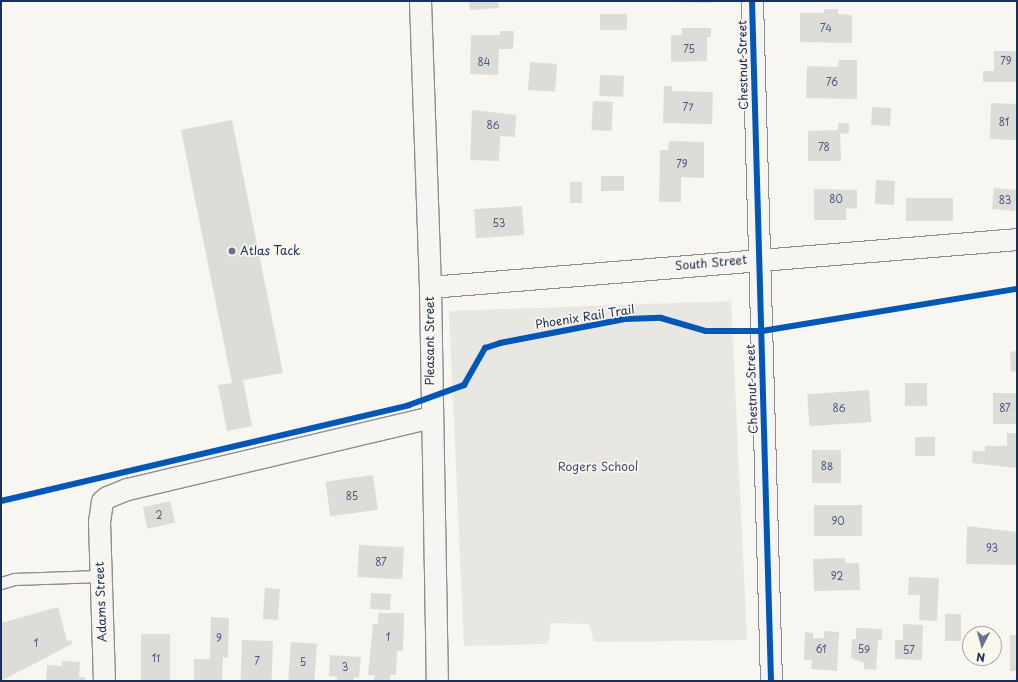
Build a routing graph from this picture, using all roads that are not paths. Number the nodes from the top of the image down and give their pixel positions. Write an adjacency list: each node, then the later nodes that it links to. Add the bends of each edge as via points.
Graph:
1 (420, 1): 5 (street, Pleasant Street)
2 (752, 1): 4 (street, Chestnut Street)
3 (1017, 240): 4 (street, South Street)
4 (757, 260): 5 (street, South Street); 11 (street, Chestnut Street)
5 (430, 287): 6 (street, Pleasant Street)
6 (431, 417): 7 (street, Adams Street, via 127,488 102,501 99,522); 10 (street, Pleasant Street)
7 (100, 576): 8 (lane, via 14,580); 9 (street, Adams Street)
8 (1, 583)
9 (104, 681)
10 (436, 681)
11 (771, 681)

